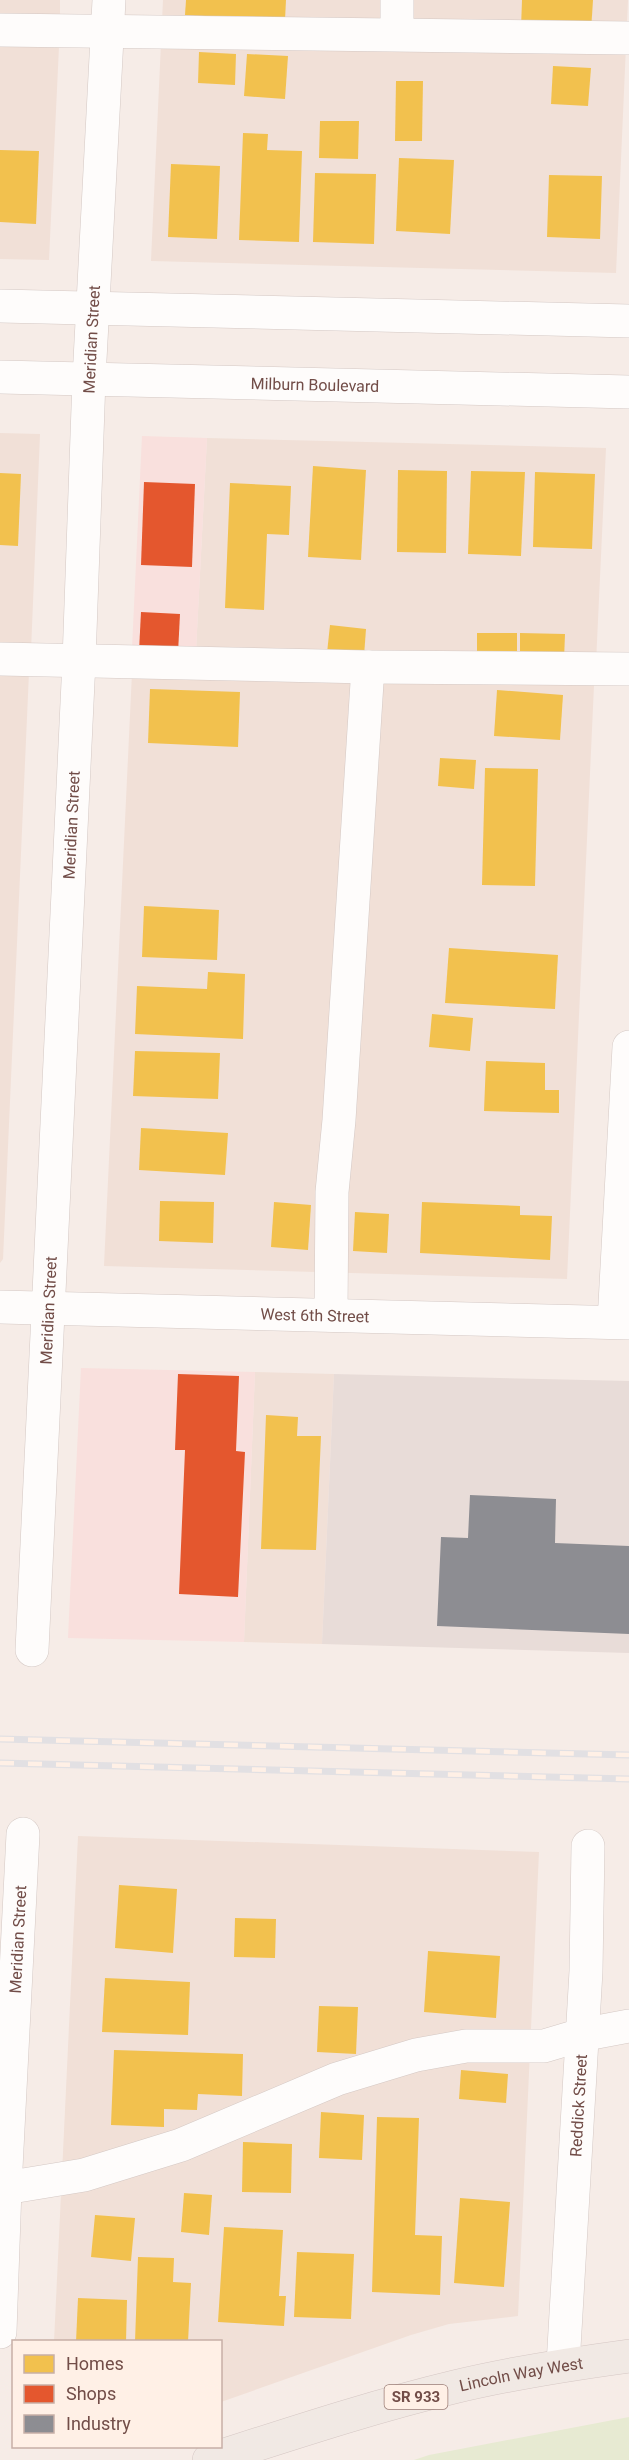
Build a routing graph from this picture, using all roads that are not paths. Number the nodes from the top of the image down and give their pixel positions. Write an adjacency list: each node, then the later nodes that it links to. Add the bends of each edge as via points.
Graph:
1 (397, 0): 4 (street)
2 (109, 15): 3 (street); 4 (street); 7 (street, Meridian Street)
3 (0, 30)
4 (397, 34): 5 (street)
5 (629, 38)
6 (0, 306): 7 (street)
7 (93, 308): 8 (street); 10 (street, Meridian Street)
8 (629, 321)
9 (0, 377): 10 (street, Milburn Boulevard)
10 (89, 379): 11 (street, Milburn Boulevard); 13 (street, Meridian Street)
11 (629, 393)
12 (0, 659): 13 (street)
13 (79, 661): 14 (street); 18 (street, Meridian Street)
14 (369, 667): 15 (street); 19 (street, via 332,1192)
15 (629, 669)
16 (629, 1047): 20 (street)
17 (0, 1306): 18 (street, West 6th Street)
18 (50, 1307): 19 (street, West 6th Street); 21 (street, Meridian Street)
19 (331, 1316): 20 (street, West 6th Street)
20 (622, 1323)
21 (33, 1650)
22 (23, 1834): 26 (street, Meridian Street)
23 (588, 1846): 25 (street, Reddick Street)
24 (629, 2026): 25 (street)
25 (581, 2035): 26 (street, via 544,2046 466,2046 416,2055 336,2079 181,2145); 29 (street, Reddick Street)
26 (3, 2199): 27 (street, Meridian Street)
27 (0, 2332)
28 (629, 2356): 29 (main road, Lincoln Way West / SR 933)
29 (563, 2365): 30 (main road, Lincoln Way West / SR 933, via 454,2387 360,2412)
30 (209, 2460)

